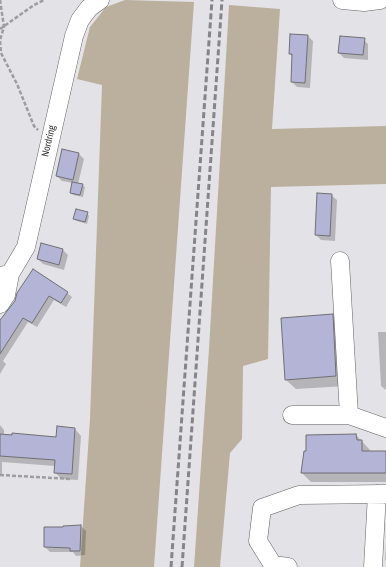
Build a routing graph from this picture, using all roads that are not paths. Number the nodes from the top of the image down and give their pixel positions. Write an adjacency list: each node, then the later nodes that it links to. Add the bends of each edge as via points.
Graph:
1 (342, 0): 2 (street)
2 (382, 0): 4 (street)
3 (94, 4): 6 (street, Nordring, via 80,20 74,36 26,247)
4 (386, 5)
5 (340, 260): 9 (street)
6 (5, 275): 7 (street, Nordring, via 6,295)
7 (0, 304)
8 (292, 415): 9 (street)
9 (349, 415): 10 (street)
10 (386, 428)
11 (382, 494): 12 (street, via 299,495 262,508 258,541 273,565); 13 (street)
12 (288, 567)
13 (374, 567)

